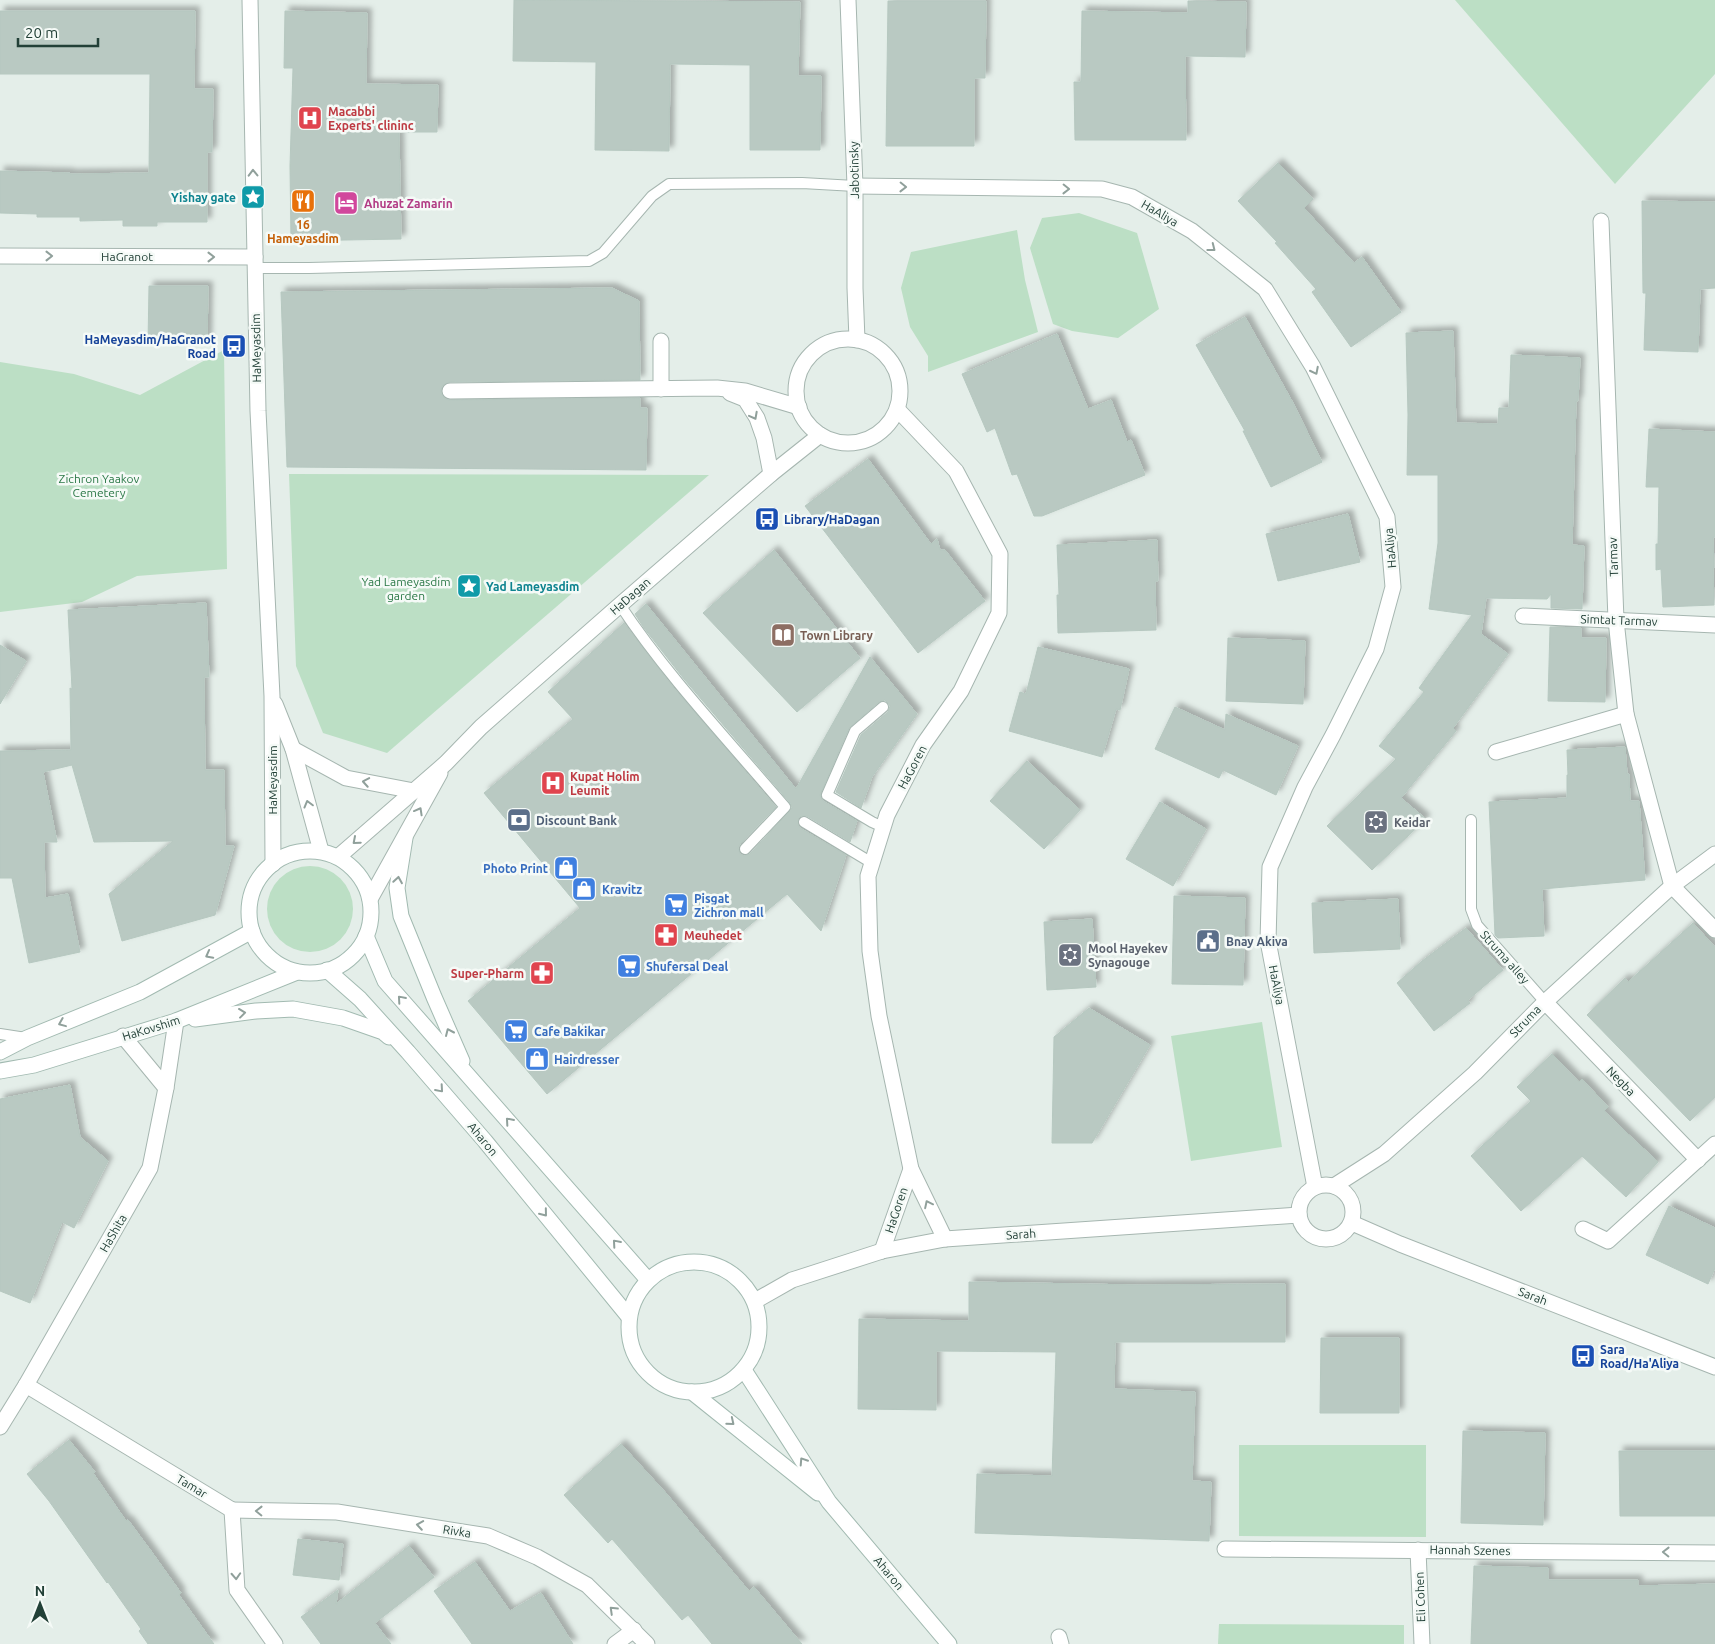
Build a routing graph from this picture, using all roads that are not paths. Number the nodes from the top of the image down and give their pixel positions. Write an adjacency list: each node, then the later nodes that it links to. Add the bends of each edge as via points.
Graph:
1 (250, 0): 6 (street, HaMeyasdim, one-way to 1)
2 (848, 0): 3 (street, Jabotinsky)
3 (855, 186): 6 (lane, via 669,184 652,196 603,253 589,261 337,268); 7 (street, Jabotinsky); 58 (street, HaAliya, one-way to 58, via 1102,189 1132,196 1192,231 1265,289 1313,366 1387,517 1394,587 1376,649 1305,787 1270,867 1268,941)
4 (1601, 221): 18 (street, Tarmav)
5 (0, 256): 6 (street, HaGranot, one-way to 6)
6 (255, 263): 20 (street, HaMeyasdim, via 258,411)
7 (857, 340): 12 (street, via 842,339 827,344 804,363 796,392); 13 (street, via 884,353 894,365 901,394)
8 (661, 341): 10 (street)
9 (717, 388): 10 (street); 12 (street, via 745,391); 15 (street, one-way to 15, via 745,399 757,418)
10 (661, 389): 11 (street)
11 (450, 391)
12 (799, 407): 14 (street, via 807,423)
13 (897, 409): 14 (street, via 879,434 865,441 835,442); 29 (street, HaGoren, via 956,470 1000,554 999,613 961,690 923,744)
14 (820, 435): 15 (street, HaDagan)
15 (771, 474): 16 (street, HaDagan)
16 (620, 605): 25 (street, HaDagan, via 481,727); 31 (lane, via 662,663 785,808)
17 (1524, 616): 18 (street, Simtat Tarmav)
18 (1616, 620): 19 (street, Simtat Tarmav); 22 (street, Tarmav)
19 (1715, 625)
20 (272, 696): 23 (street, HaMeyasdim); 36 (street, HaMeyasdim)
21 (883, 707): 29 (lane, via 855,731 827,795)
22 (1626, 714): 24 (street); 37 (street, Tarmav)
23 (294, 750): 26 (street, one-way to 23, via 346,778); 32 (street, HaMeyasdim, one-way to 23)
24 (1496, 752)
25 (446, 763): 26 (street, HaDagan); 30 (street, HaDagan, one-way to 25)
26 (414, 790): 34 (street, HaDagan, one-way to 34)
27 (1470, 820): 44 (lane, Struma alley, via 1471,909 1477,925)
28 (804, 822): 35 (lane)
29 (883, 827): 35 (street, HaGoren)
30 (404, 838): 38 (street, HaDagan); 52 (street, one-way to 30, via 401,916 397,888)
31 (745, 849)
32 (321, 851): 34 (street); 36 (street, via 290,854)
33 (1715, 854): 37 (street, Struma)
34 (338, 856): 38 (street, via 352,867)
35 (872, 863): 56 (street, HaGoren, via 868,876 872,960 879,1016)
36 (273, 864): 40 (street, via 260,877 252,894 248,912)
37 (1672, 886): 39 (street); 44 (street, Struma)
38 (370, 899): 41 (street, via 371,918)
39 (1715, 930)
40 (252, 931): 43 (street, via 258,945 269,957); 48 (street, one-way to 48, via 140,992)
41 (366, 936): 42 (street, via 356,952); 52 (street, one-way to 41, via 385,981)
42 (328, 970): 43 (street); 50 (street, Aharon, via 360,999)
43 (297, 972): 45 (street, HaKovshim)
44 (1545, 1002): 55 (street, Negba); 57 (street, Struma, via 1475,1072 1384,1154)
45 (176, 1021): 47 (street, HaKovshim); 50 (street, one-way to 50, via 294,1009 343,1018 383,1032); 53 (street, HaShita)
46 (0, 1034): 48 (lane)
47 (123, 1036): 51 (street, HaKovshim, via 34,1064); 53 (street)
48 (27, 1038): 49 (street)
49 (0, 1052)
50 (408, 1052): 66 (street, Aharon, one-way to 66)
51 (0, 1071)
52 (469, 1076): 64 (street, one-way to 52)
53 (166, 1088): 69 (street, HaShita, via 150,1168)
54 (1715, 1144): 55 (street)
55 (1698, 1160): 61 (street, via 1608,1241)
56 (910, 1169): 62 (street, HaGoren, one-way to 56); 63 (street, HaGoren)
57 (1334, 1186): 58 (street); 60 (street, via 1349,1196 1354,1214)
58 (1315, 1187): 59 (street, via 1302,1198)
59 (1299, 1215): 60 (street, via 1306,1231 1322,1240 1340,1236); 62 (street, Sarah)
60 (1352, 1223): 67 (street, Sarah)
61 (1583, 1229)
62 (944, 1239): 63 (street, Sarah)
63 (882, 1251): 65 (street, Sarah, via 792,1280)
64 (648, 1280): 65 (street, via 665,1268 684,1262 705,1262 724,1268 741,1280); 66 (street, via 636,1297)
65 (755, 1302): 68 (street, via 760,1334)
66 (629, 1317): 70 (street, via 629,1338 636,1358 649,1375 667,1386)
67 (1715, 1368)
68 (744, 1370): 70 (street, via 729,1383 709,1391); 72 (street, Aharon, one-way to 68)
69 (26, 1385): 71 (street, HaShita); 73 (street, Tamar)
70 (692, 1392): 72 (street, Aharon, one-way to 72)
71 (0, 1427)
72 (829, 1502): 81 (street, Aharon)
73 (232, 1510): 77 (street, Rivka, one-way to 73, via 587,1585 537,1557 488,1536 337,1512); 78 (street, one-way to 78, via 237,1590)
74 (1225, 1549): 75 (street, Hannah Szenes)
75 (1418, 1550): 76 (street, Hannah Szenes, one-way to 75); 82 (street, Eli Cohen)
76 (1715, 1553)
77 (634, 1630): 79 (street); 80 (street, Rivka)
78 (275, 1644)
79 (615, 1644)
80 (647, 1644)
81 (948, 1644)
82 (1422, 1644)

